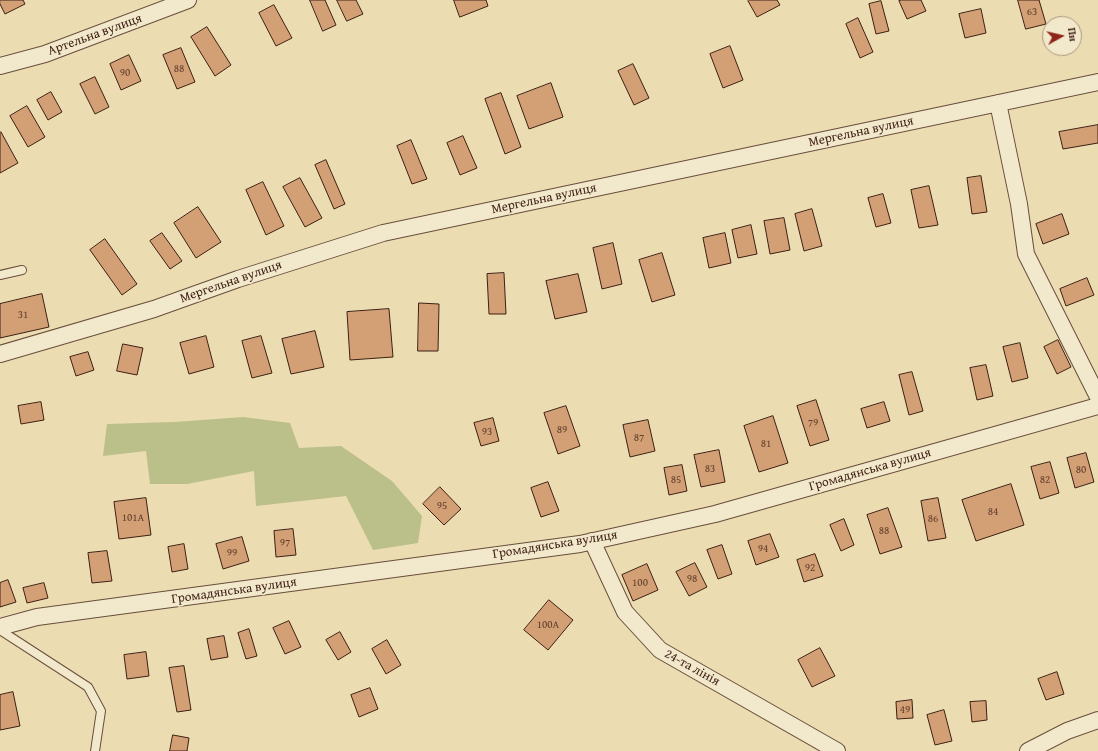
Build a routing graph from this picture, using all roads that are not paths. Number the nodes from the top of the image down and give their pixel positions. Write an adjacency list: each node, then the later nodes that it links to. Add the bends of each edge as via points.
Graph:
1 (188, 0): 2 (street, Артельна вулиця, via 45,54)
2 (0, 66)
3 (1098, 82): 4 (street, Мергельна вулиця)
4 (998, 103): 7 (street, Мергельна вулиця, via 383,233 238,279 154,309); 8 (street, via 1019,204 1026,254)
5 (22, 270): 6 (lane)
6 (0, 275)
7 (0, 354)
8 (1098, 397)
9 (1098, 406): 10 (street, Громадянська вулиця, via 715,514)
10 (592, 541): 11 (street, Громадянська вулиця, via 37,617); 15 (street, 24-та лінія, via 625,612 660,650)
11 (0, 627)
12 (0, 630): 14 (lane, via 88,687 101,711)
13 (1098, 720): 16 (street, via 1067,731)
14 (95, 751)
15 (837, 751)
16 (1028, 751)

